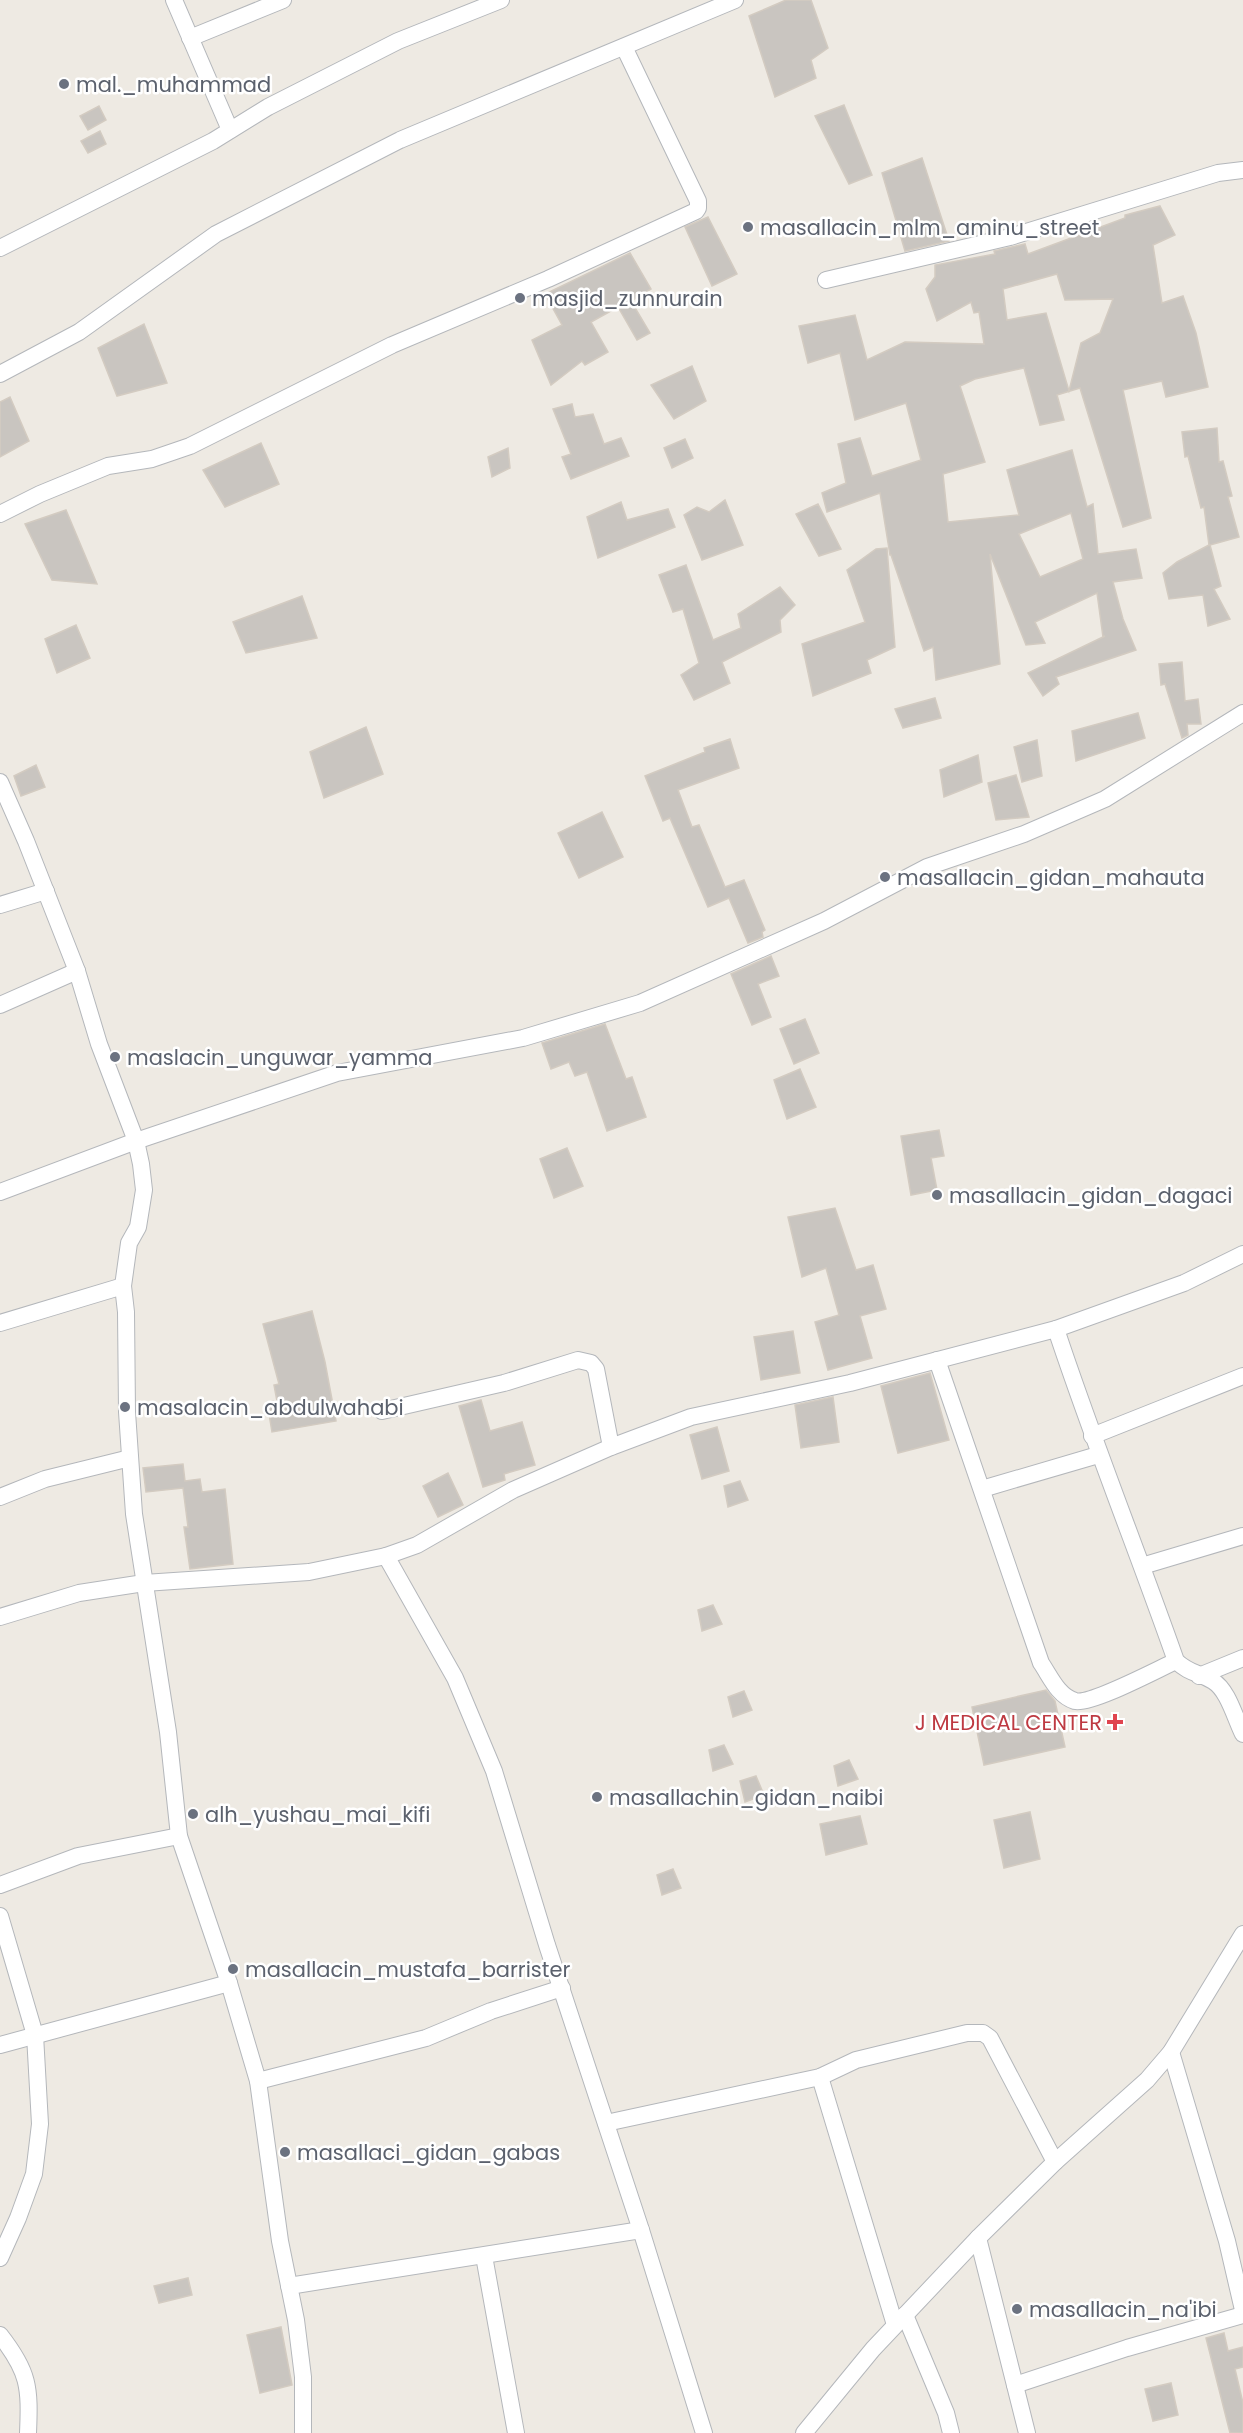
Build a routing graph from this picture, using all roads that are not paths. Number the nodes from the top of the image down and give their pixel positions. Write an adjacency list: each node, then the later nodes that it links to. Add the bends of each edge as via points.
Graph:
1 (174, 0): 5 (street)
2 (283, 0): 5 (street)
3 (501, 0): 7 (street, via 398,41)
4 (735, 0): 6 (street)
5 (190, 38): 7 (street)
6 (624, 47): 11 (street, via 400,140 216,234 78,332); 12 (street, via 698,201 696,211 392,345 190,446 152,459 108,466)
7 (230, 130): 9 (street)
8 (1243, 170): 10 (street, via 1218,173 1010,237)
9 (0, 248)
10 (826, 280)
11 (0, 374)
12 (0, 514)
13 (1243, 713): 20 (street, via 1105,799 1024,834 927,867 824,921 640,1003 523,1038 337,1073)
14 (0, 782): 15 (street)
15 (4, 803): 16 (street)
16 (46, 891): 17 (street); 18 (street)
17 (0, 905)
18 (77, 971): 19 (street); 20 (street, via 99,1044)
19 (0, 1005)
20 (136, 1141): 21 (street); 23 (street, via 144,1190 138,1227 129,1243)
21 (0, 1192)
22 (1243, 1254): 25 (street, via 1184,1283)
23 (123, 1286): 24 (street); 32 (street)
24 (0, 1323)
25 (1056, 1329): 26 (street); 29 (street)
26 (938, 1360): 30 (street, via 691,1417); 33 (street)
27 (1243, 1376): 29 (street)
28 (382, 1411): 30 (street, via 578,1360 591,1363 596,1369)
29 (1092, 1436): 31 (street)
30 (610, 1448): 36 (street, via 513,1490 417,1545)
31 (1098, 1455): 33 (street); 37 (street)
32 (130, 1458): 34 (street, via 45,1479); 38 (street)
33 (982, 1490): 41 (street, via 1041,1663 1059,1690 1076,1701 1092,1700)
34 (0, 1497)
35 (1243, 1536): 37 (street)
36 (386, 1556): 38 (street, via 309,1572); 49 (street, via 455,1678 495,1771)
37 (1142, 1566): 41 (street)
38 (144, 1583): 39 (street, via 79,1593); 44 (street, via 168,1732)
39 (0, 1617)
40 (1243, 1658): 42 (street)
41 (1176, 1661): 42 (street, via 1187,1672)
42 (1199, 1676): 43 (street, via 1222,1689)
43 (1243, 1734)
44 (179, 1836): 45 (street, via 78,1856); 48 (street)
45 (2, 1878)
46 (0, 1916): 50 (street)
47 (1243, 1934): 52 (street)
48 (229, 1983): 50 (street); 54 (street)
49 (562, 1988): 54 (street, via 426,2038); 55 (street)
50 (35, 2035): 51 (street); 62 (street, via 40,2124 34,2174)
51 (0, 2045)
52 (1171, 2052): 56 (street, via 1147,2080); 60 (street)
53 (819, 2076): 55 (street); 56 (street, via 856,2060 967,2033 982,2033 990,2038); 66 (street)
54 (258, 2081): 63 (street)
55 (606, 2123): 57 (street)
56 (1055, 2162): 59 (street)
57 (641, 2230): 61 (street); 72 (street)
58 (1243, 2237): 60 (street)
59 (978, 2238): 66 (street); 68 (street)
60 (1227, 2241): 64 (street)
61 (484, 2256): 63 (street); 71 (street)
62 (0, 2258)
63 (289, 2286): 70 (street, via 303,2377)
64 (1243, 2310)
65 (1243, 2315): 68 (street)
66 (900, 2320): 73 (street); 74 (street, via 946,2413)
67 (0, 2335): 69 (street, via 26,2374)
68 (1015, 2385): 75 (street)
69 (28, 2433)
70 (303, 2433)
71 (516, 2433)
72 (704, 2433)
73 (804, 2433)
74 (951, 2433)
75 (1027, 2433)

